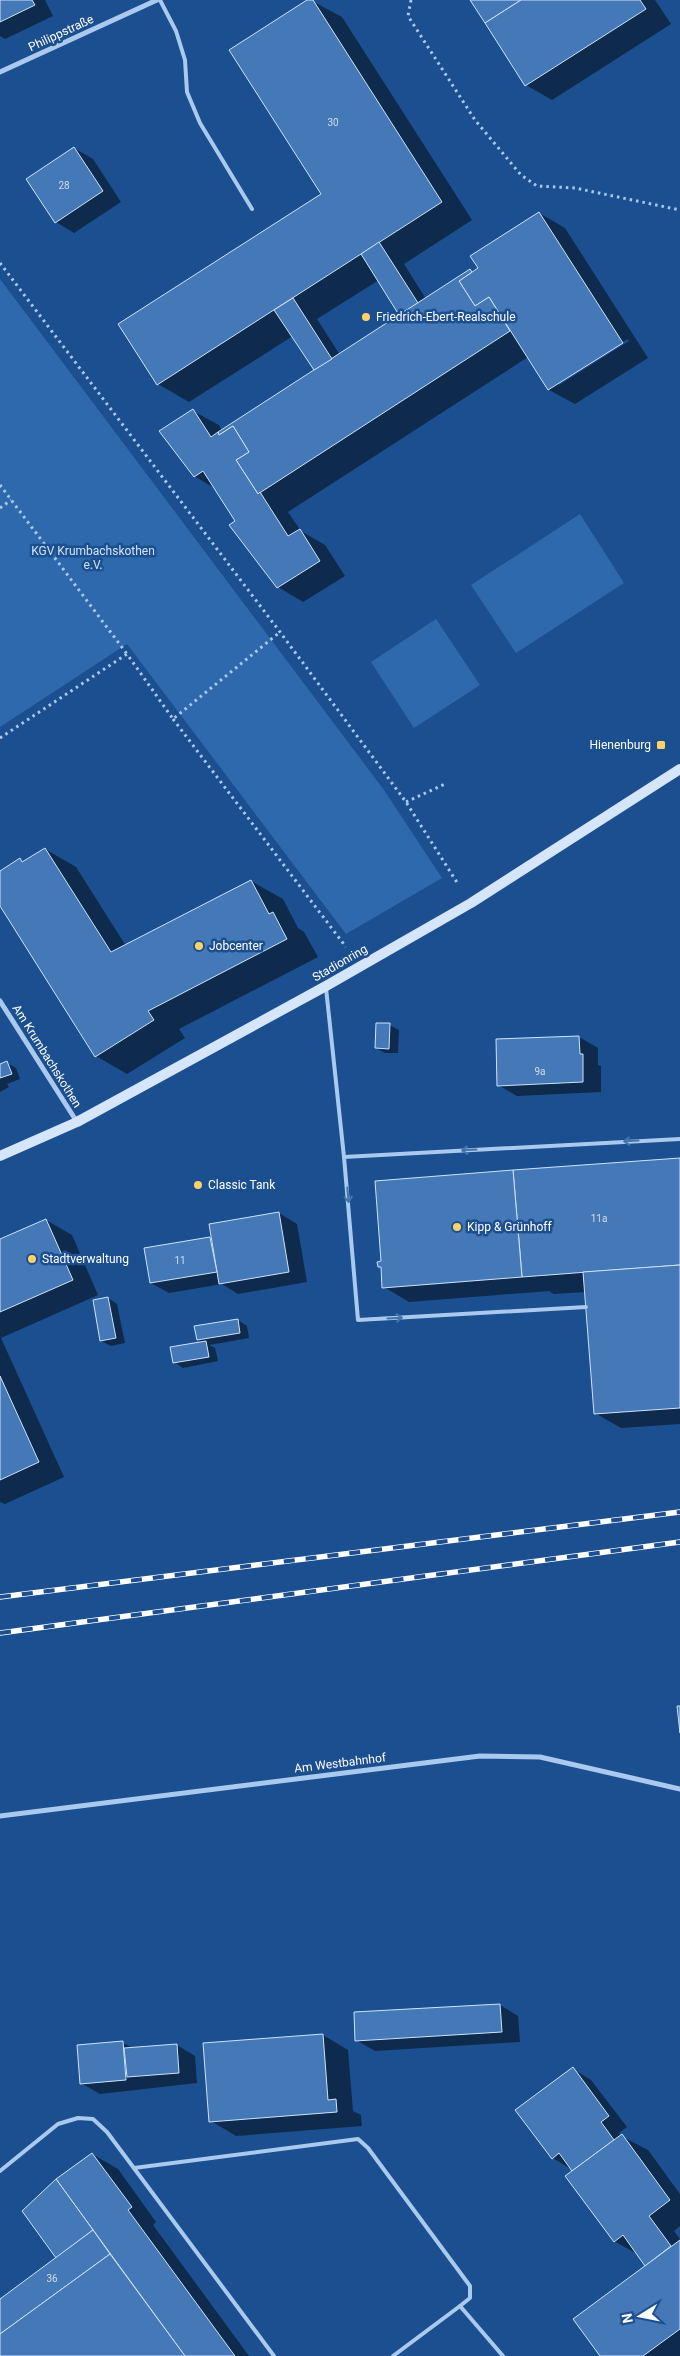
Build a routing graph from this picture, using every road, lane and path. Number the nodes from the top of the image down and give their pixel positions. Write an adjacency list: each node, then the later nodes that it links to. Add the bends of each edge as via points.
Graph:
1 (158, 0): 3 (street, Philippstraße); 4 (lane, via 178,39 185,60 187,92 200,123)
2 (411, 0): 5 (path, via 408,16 475,120 521,175 537,186 575,188)
3 (0, 72)
4 (252, 209)
5 (680, 210)
6 (0, 263): 10 (path)
7 (0, 485): 8 (path)
8 (11, 500): 9 (path); 11 (path)
9 (0, 508)
10 (280, 632): 12 (path); 16 (path)
11 (127, 654): 12 (path); 13 (path)
12 (172, 718): 18 (path)
13 (0, 738)
14 (680, 769): 17 (main road, Stadionring)
15 (447, 783): 16 (path)
16 (406, 802): 17 (path)
17 (471, 903): 18 (main road, Stadionring)
18 (361, 966): 19 (main road, Stadionring)
19 (326, 986): 21 (main road, Stadionring); 24 (lane)
20 (0, 1001): 21 (street, Am Krumbachskothen)
21 (77, 1122): 23 (main road, Stadionring)
22 (680, 1138): 24 (lane, one-way to 24)
23 (0, 1156)
24 (344, 1157): 25 (lane, one-way to 25, via 358,1320)
25 (586, 1307)
26 (680, 1789): 27 (street, Am Westbahnhof, via 540,1757 480,1756)
27 (0, 1816)
28 (134, 2168): 29 (lane, via 94,2119 78,2118 58,2124); 30 (lane, via 358,2139 470,2286 470,2298); 31 (lane)
29 (0, 2171)
30 (460, 2306): 32 (lane); 33 (lane)
31 (274, 2356)
32 (393, 2356)
33 (503, 2356)

